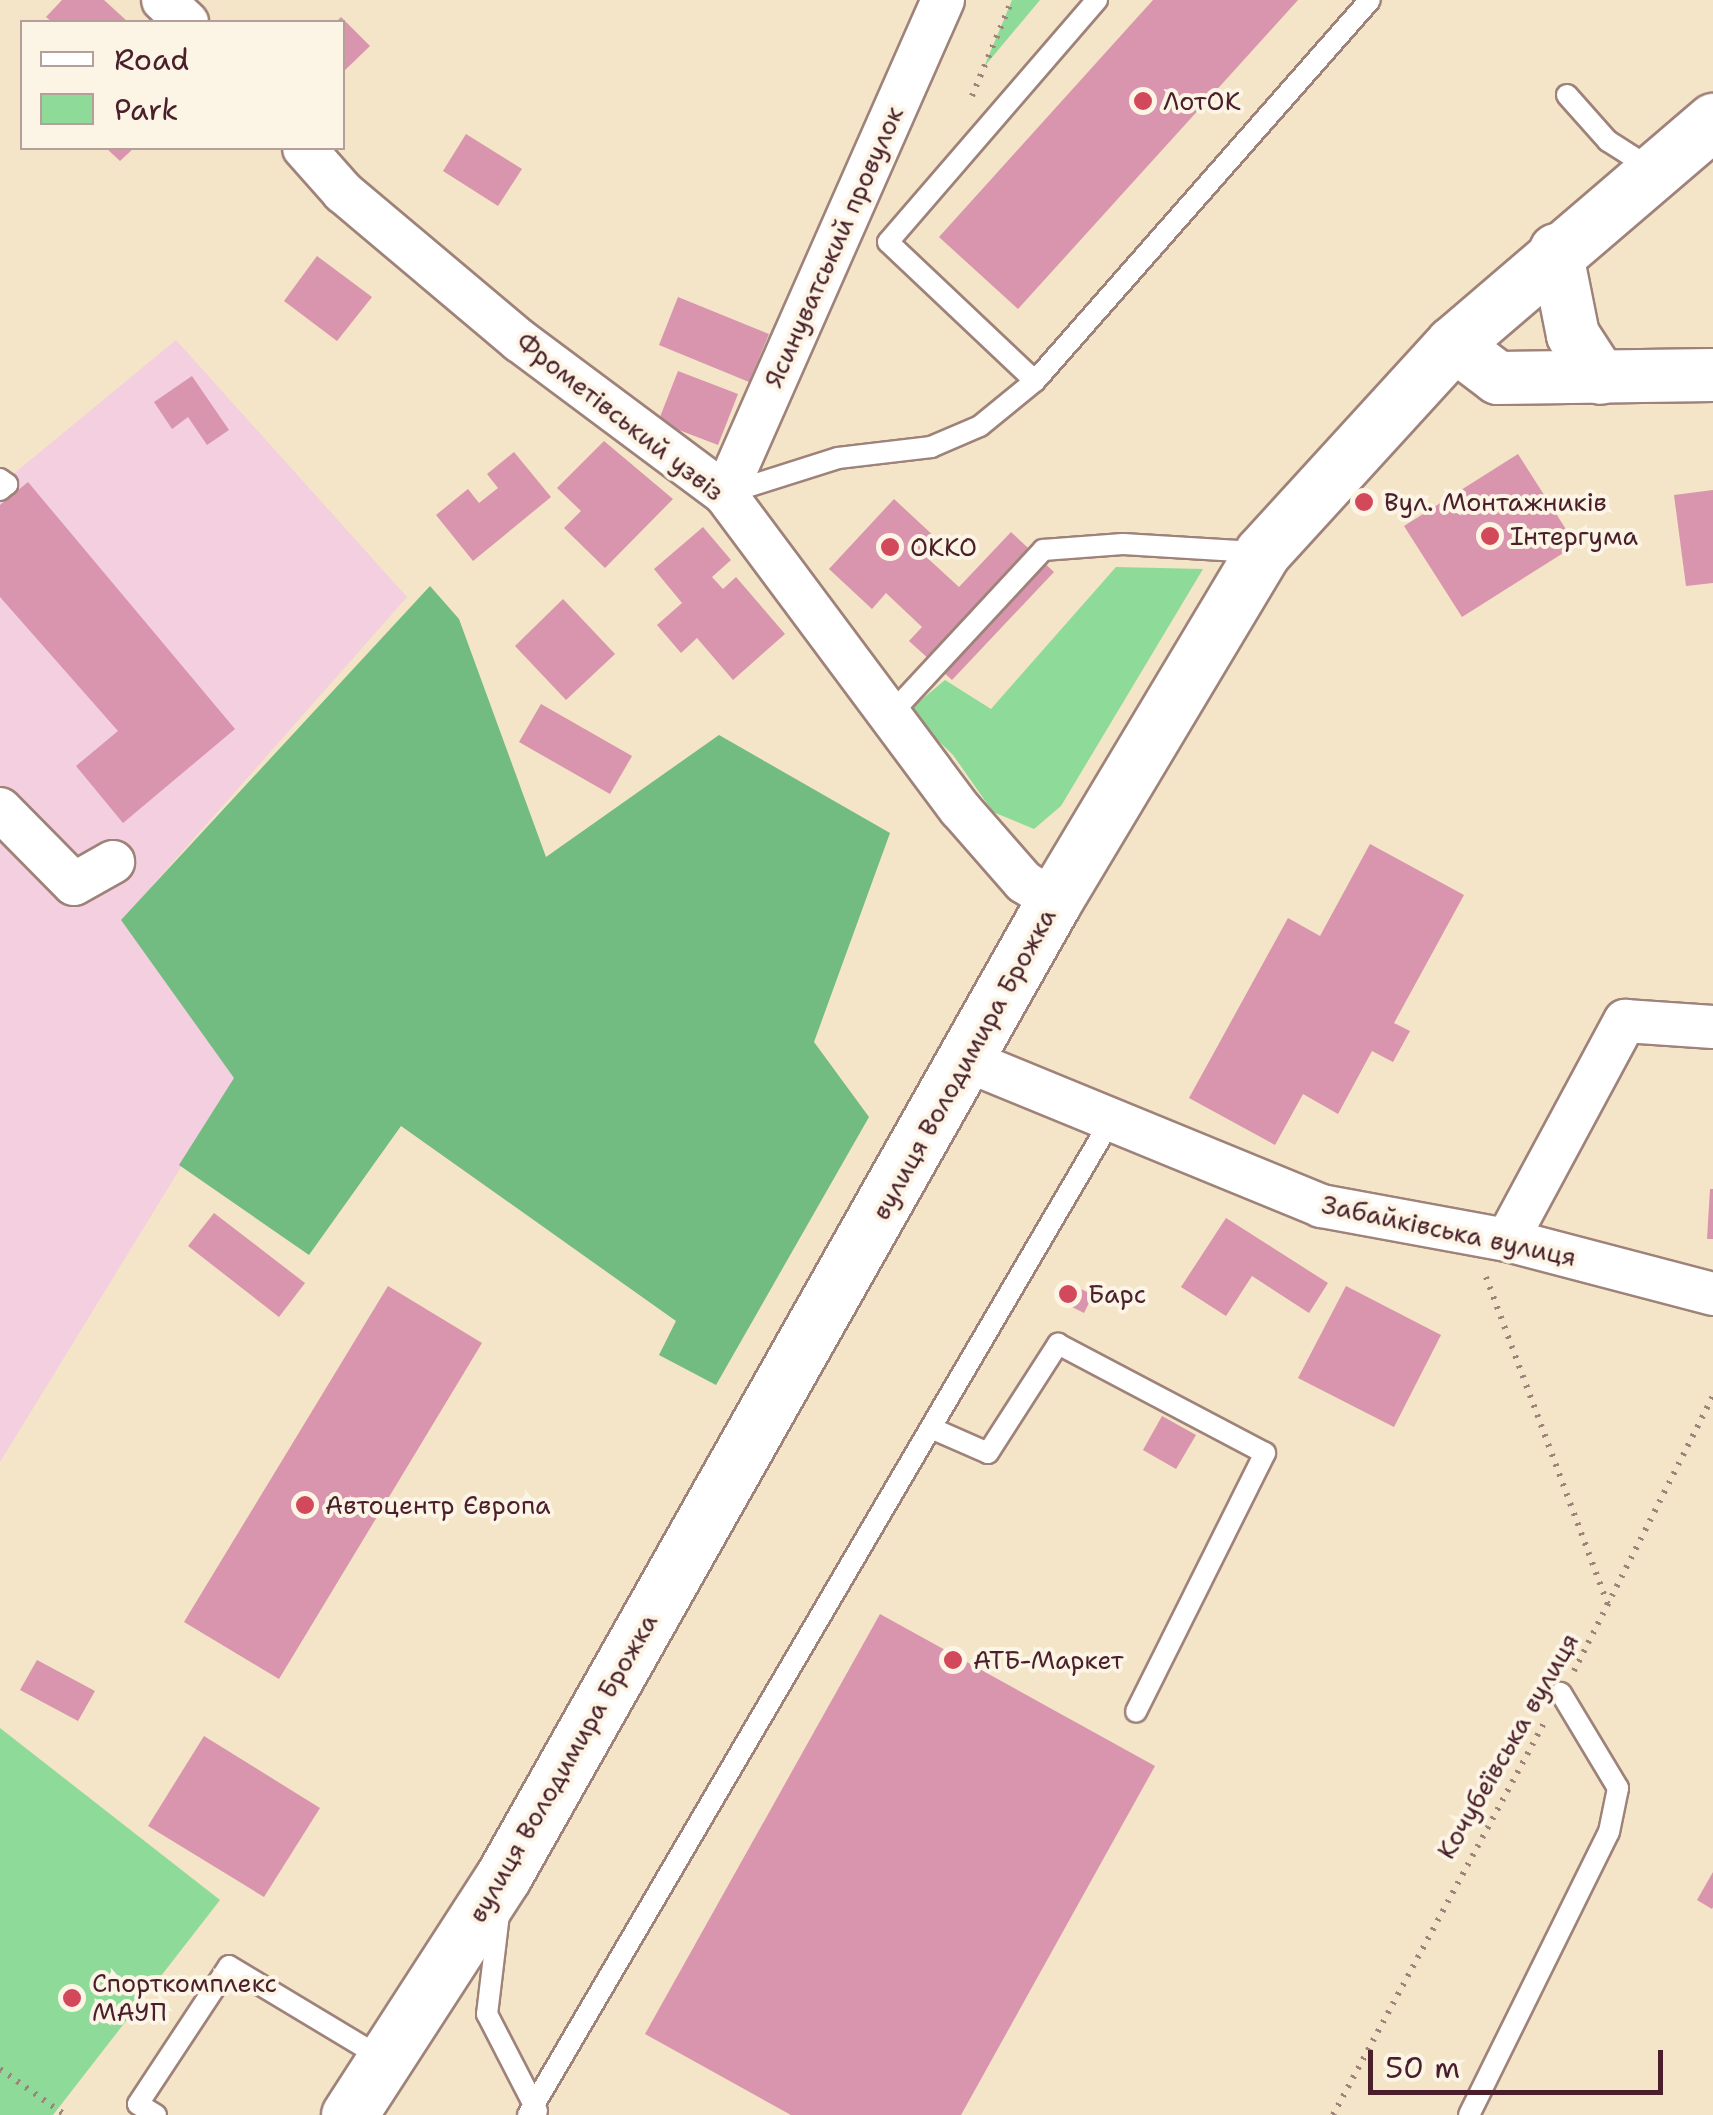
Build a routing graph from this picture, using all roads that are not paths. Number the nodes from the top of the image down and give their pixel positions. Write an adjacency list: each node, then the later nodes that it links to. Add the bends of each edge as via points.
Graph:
1 (163, 0): 5 (street)
2 (942, 0): 17 (street, Ясинуватський провулок)
3 (1097, 0): 14 (lane, via 888,242)
4 (1370, 0): 14 (lane)
5 (185, 20)
6 (1567, 95): 9 (lane, via 1608,141)
7 (1713, 121): 9 (main road, вулиця Володимира Брожка)
8 (306, 150): 17 (street, Фрометівський узвіз, via 344,192 520,341)
9 (1654, 170): 10 (main road, вулиця Володимира Брожка)
10 (1556, 250): 11 (main road, вулиця Володимира Брожка); 13 (street, via 1573,335)
11 (1453, 344): 13 (street, via 1498,378); 18 (main road, вулиця Володимира Брожка)
12 (1713, 375): 13 (street)
13 (1601, 378)
14 (1035, 381): 17 (lane, via 980,426 931,447 838,458)
15 (0, 479): 16 (lane, via 7,484)
16 (0, 490)
17 (724, 494): 19 (street, Фрометівський узвіз)
18 (1262, 553): 19 (lane, via 1124,544 1043,550); 22 (main road, вулиця Володимира Брожка)
19 (888, 716): 22 (street, Фрометівський узвіз, via 1004,861)
20 (0, 809): 21 (street, via 74,884)
21 (113, 862)
22 (1054, 901): 24 (main road, вулиця Володимира Брожка)
23 (1713, 1027): 26 (street, via 1625,1021)
24 (968, 1062): 25 (street, Забайківська вулиця); 31 (main road, вулиця Володимира Брожка)
25 (1110, 1122): 26 (street, Забайківська вулиця, via 1322,1206); 28 (lane)
26 (1488, 1236): 27 (street, Забайківська вулиця)
27 (1713, 1294)
28 (931, 1428): 30 (lane, via 988,1454 1058,1344 1265,1453); 33 (lane)
29 (1561, 1693): 36 (lane, via 1618,1788 1610,1832)
30 (1136, 1712)
31 (503, 1878): 32 (main road, вулиця Володимира Брожка); 33 (lane, via 487,2014)
32 (386, 2060): 34 (lane, via 229,1966 138,2104); 35 (main road, вулиця Володимира Брожка)
33 (534, 2113)
34 (156, 2115)
35 (349, 2115)
36 (1470, 2115)

